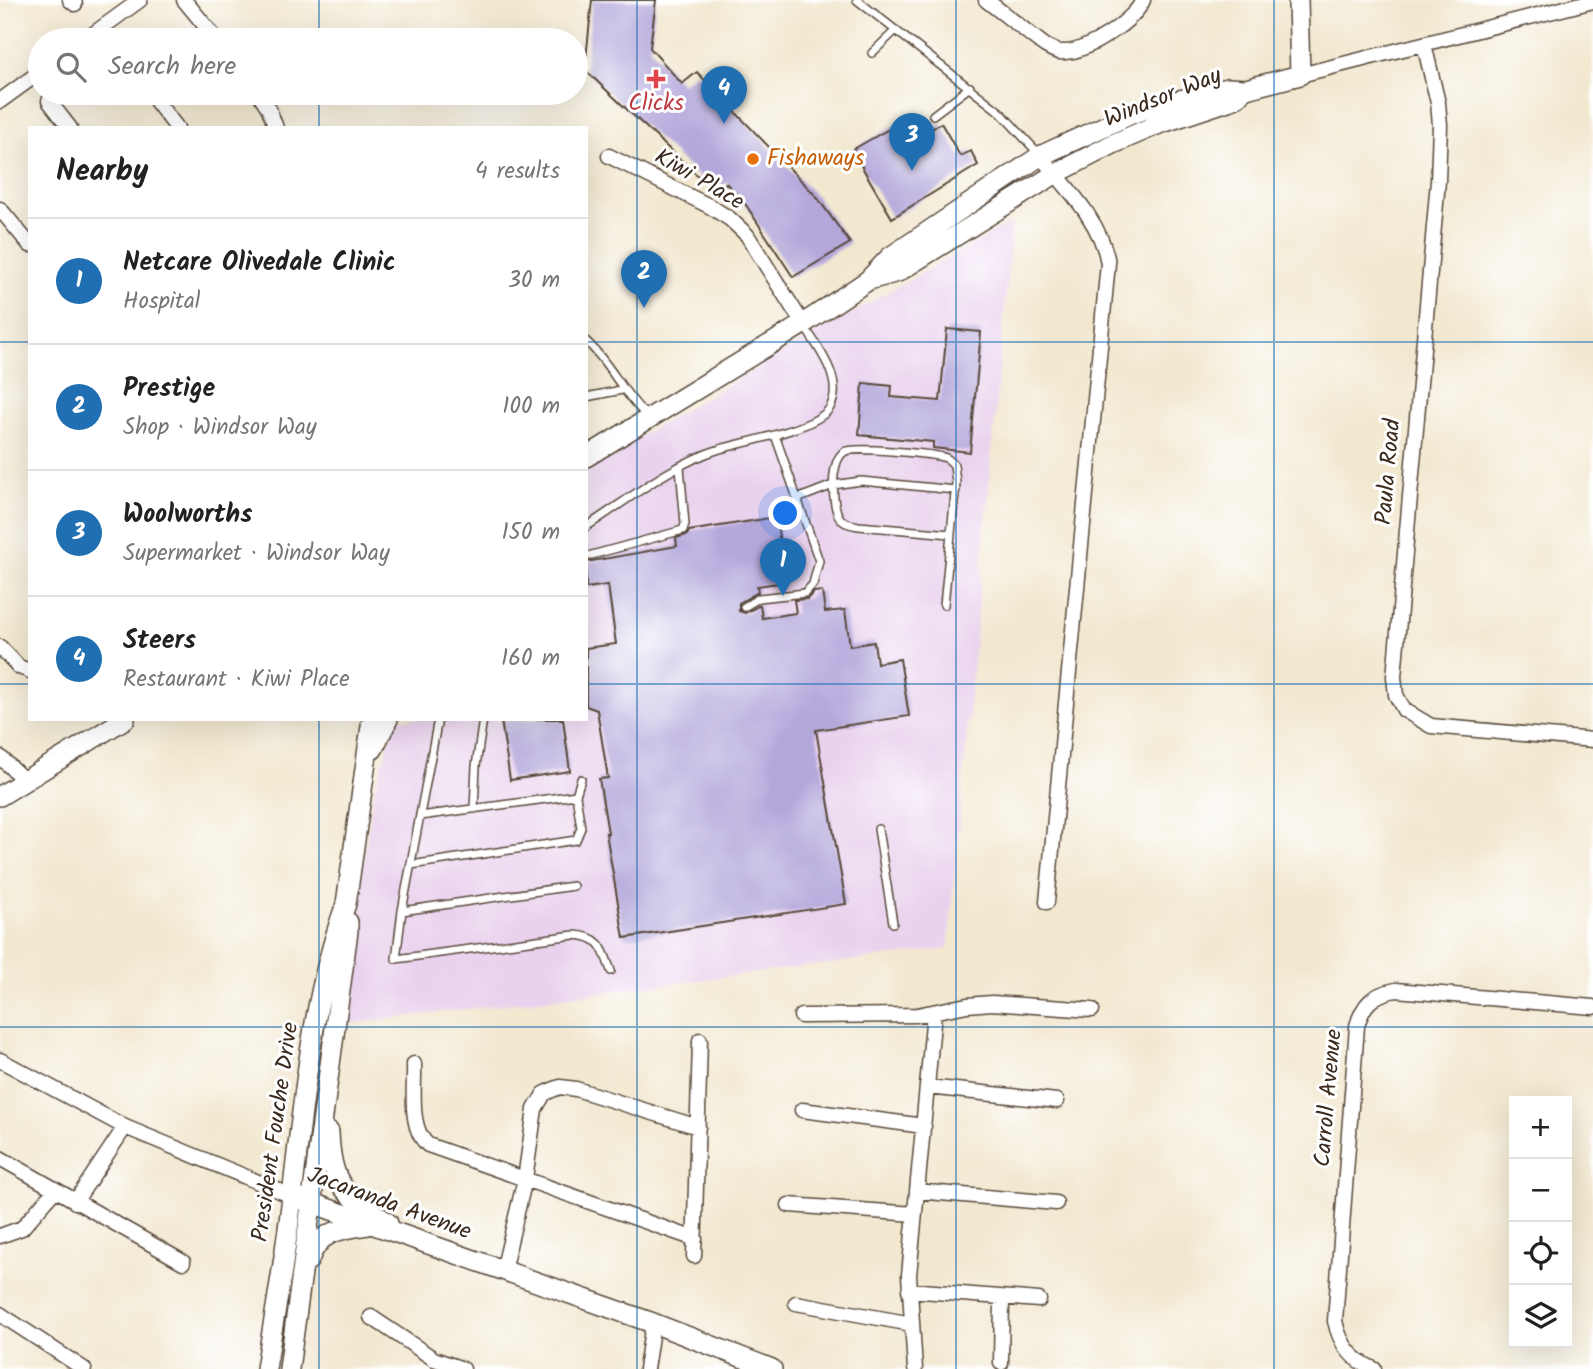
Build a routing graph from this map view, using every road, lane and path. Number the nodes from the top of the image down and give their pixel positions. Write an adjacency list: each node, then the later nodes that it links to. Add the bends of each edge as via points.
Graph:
1 (140, 0): 8 (street)
2 (184, 0): 9 (street)
3 (857, 0): 10 (lane)
4 (986, 0): 5 (street, via 1053,51 1066,52 1091,43 1131,18)
5 (1143, 0)
6 (1298, 0): 13 (street)
7 (1584, 2): 11 (street)
8 (102, 28)
9 (207, 28)
10 (896, 30): 12 (lane); 15 (lane)
11 (1424, 44): 13 (street); 54 (street, Paula Road, via 1438,103 1439,145 1396,695 1404,710 1431,726)
12 (872, 52)
13 (1300, 75): 16 (street)
14 (28, 81): 17 (street)
15 (970, 87): 21 (lane); 26 (lane, via 1014,125)
16 (1246, 89): 26 (street, Windsor Way, via 1228,88 1131,114); 27 (street, Windsor Way, via 1234,99 1138,132)
17 (0, 101)
18 (51, 105): 22 (street)
19 (159, 105): 23 (street)
20 (266, 105): 24 (street)
21 (933, 115)
22 (67, 126)
23 (175, 126)
24 (275, 126)
25 (609, 156): 31 (street, Kiwi Place, via 730,219 747,236)
26 (1040, 156): 27 (street); 30 (street, Windsor Way, via 890,257)
27 (1055, 173): 30 (street, Windsor Way, via 898,272); 66 (street, via 1098,230 1108,263)
28 (0, 209): 29 (street)
29 (28, 243)
30 (867, 281): 31 (street, Windsor Way)
31 (803, 324): 35 (street, Windsor Way); 36 (lane, via 826,362 833,397 823,415)
32 (588, 343): 33 (lane)
33 (622, 390): 34 (lane); 35 (lane)
34 (588, 397)
35 (649, 418): 37 (street, Windsor Way)
36 (775, 435): 38 (lane, via 720,449); 41 (lane)
37 (588, 456)
38 (680, 467): 42 (lane); 44 (lane, via 683,530)
39 (833, 485): 40 (lane, via 861,481); 40 (lane, via 839,456 855,449 944,457 954,465); 41 (lane); 43 (lane, via 840,520 849,524)
40 (956, 490): 43 (lane)
41 (797, 499): 46 (lane, via 819,561 813,584 805,593 759,598)
42 (588, 526)
43 (951, 534): 45 (lane)
44 (588, 556)
45 (944, 605)
46 (744, 607)
47 (0, 647): 48 (street)
48 (28, 670)
49 (122, 721): 58 (street)
50 (372, 721): 56 (street, President Fouche Drive)
51 (387, 721): 56 (street)
52 (438, 721): 62 (lane)
53 (483, 721): 61 (lane)
54 (1593, 740)
55 (0, 757): 58 (street)
56 (366, 760): 67 (street, President Fouche Drive)
57 (581, 779): 59 (lane)
58 (25, 781): 60 (street)
59 (576, 795): 61 (lane); 64 (lane, via 582,828 576,840)
60 (0, 796)
61 (474, 809): 62 (lane)
62 (420, 816): 64 (lane)
63 (878, 829): 69 (lane)
64 (411, 864): 68 (lane)
65 (573, 886): 68 (lane)
66 (1047, 902)
67 (346, 904): 78 (street, President Fouche Drive, via 348,931); 89 (street, President Fouche Drive, via 310,1048)
68 (402, 911): 70 (lane, via 397,959 575,935 597,941)
69 (893, 923)
70 (611, 971)
71 (1593, 1007): 120 (street, Carroll Avenue, via 1396,990 1369,1000 1360,1013 1335,1321 1339,1339 1352,1356)
72 (1092, 1010): 73 (street, via 992,1003)
73 (934, 1013): 74 (street); 79 (street)
74 (802, 1016)
75 (700, 1040): 84 (street)
76 (0, 1060): 83 (street, Jacaranda Avenue)
77 (414, 1063): 86 (street, via 421,1139)
78 (328, 1085): 91 (street, President Fouche Drive); 97 (street, via 334,1175 355,1200)
79 (928, 1087): 80 (street); 82 (street)
80 (1057, 1101)
81 (802, 1110): 82 (street)
82 (924, 1126): 88 (street)
83 (125, 1127): 89 (street, Jacaranda Avenue); 90 (street)
84 (698, 1127): 86 (street, via 560,1087 544,1094 536,1110); 98 (street)
85 (0, 1158): 87 (street)
86 (525, 1179): 98 (street); 101 (street)
87 (55, 1190): 90 (street); 96 (street, via 22,1228)
88 (917, 1191): 92 (street); 94 (street)
89 (292, 1195): 91 (street, Jacaranda Avenue); 114 (street, President Fouche Drive)
90 (75, 1202): 100 (street)
91 (312, 1203): 95 (street, Jacaranda Avenue); 103 (street, President Fouche Drive)
92 (1056, 1203)
93 (789, 1205): 94 (street)
94 (915, 1214): 102 (street)
95 (372, 1225): 97 (street, Jacaranda Avenue); 103 (street, via 321,1238 310,1256)
96 (0, 1236)
97 (408, 1237): 101 (street, Jacaranda Avenue)
98 (695, 1239): 99 (street)
99 (694, 1256)
100 (183, 1262)
101 (503, 1270): 109 (street, Jacaranda Avenue)
102 (909, 1290): 104 (street); 110 (street)
103 (299, 1296): 115 (street, President Fouche Drive)
104 (1002, 1298): 105 (street); 111 (street)
105 (1039, 1300)
106 (796, 1303): 110 (street)
107 (0, 1314): 113 (street)
108 (371, 1317): 112 (street)
109 (653, 1322): 117 (street); 118 (street, Jacaranda Avenue)
110 (912, 1324): 119 (street)
111 (1001, 1363)
112 (433, 1364): 116 (street)
113 (84, 1369)
114 (266, 1369)
115 (289, 1369)
116 (463, 1369)
117 (646, 1369)
118 (772, 1369)
119 (915, 1369)
120 (1374, 1369)

